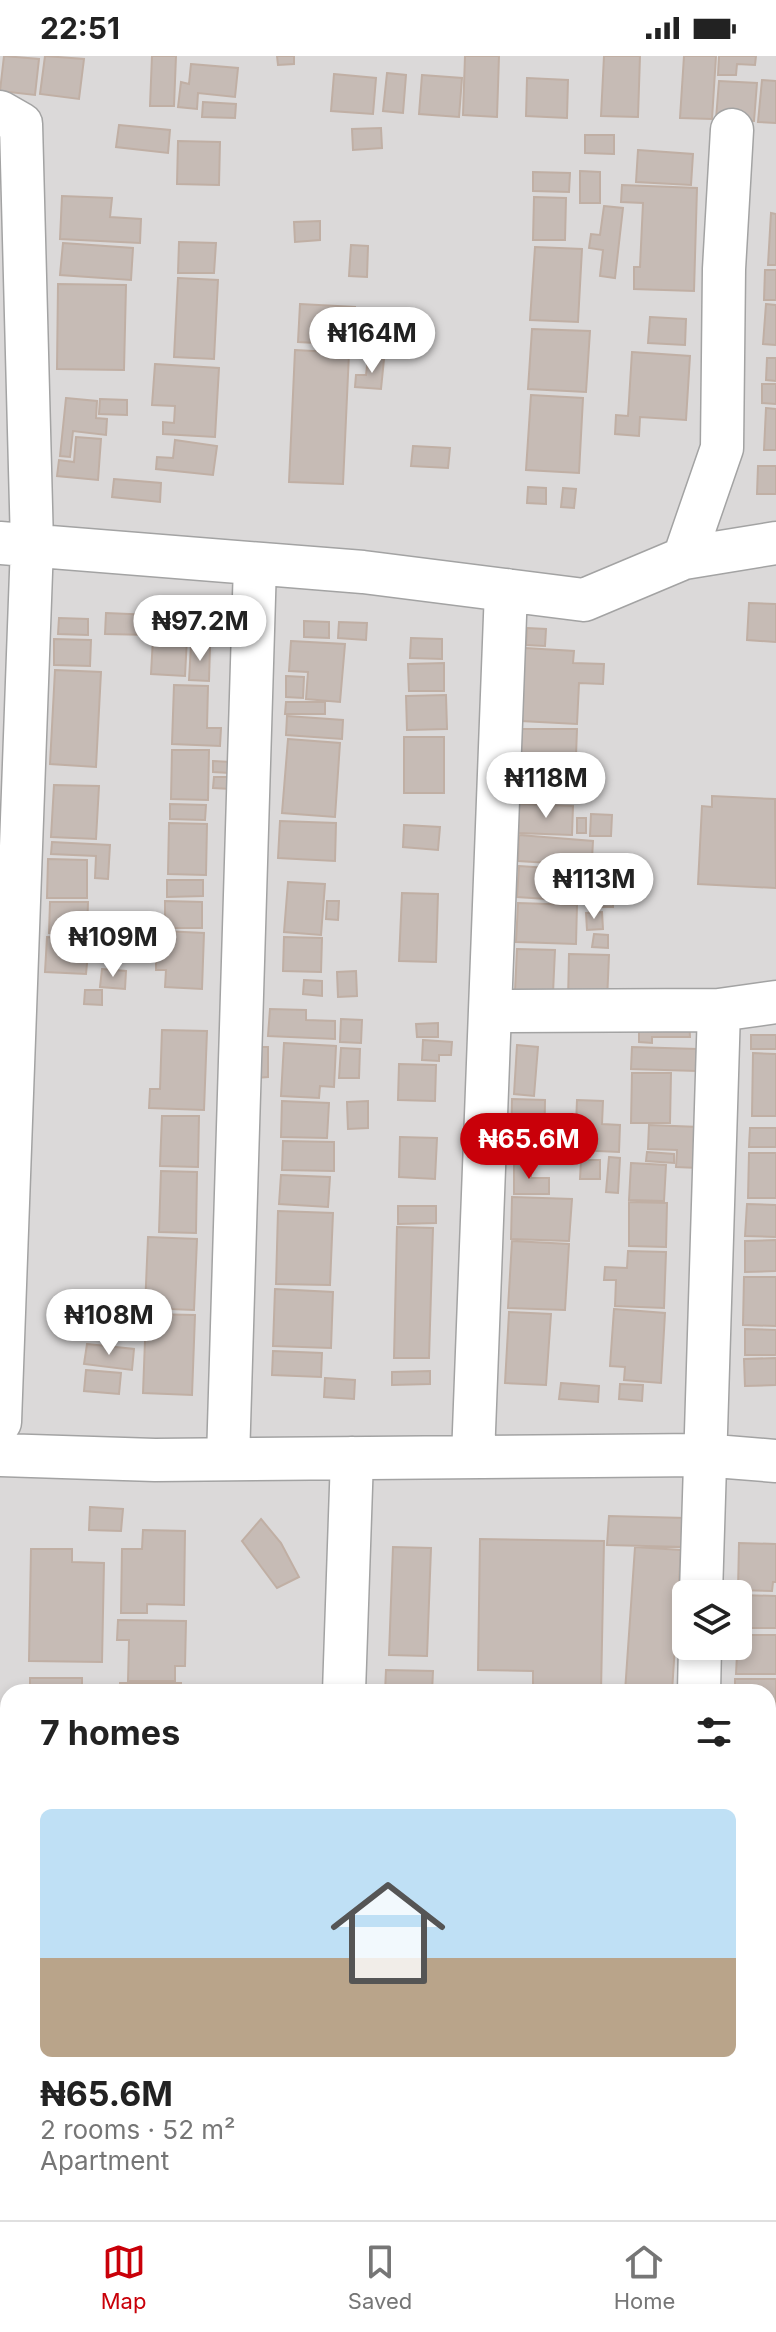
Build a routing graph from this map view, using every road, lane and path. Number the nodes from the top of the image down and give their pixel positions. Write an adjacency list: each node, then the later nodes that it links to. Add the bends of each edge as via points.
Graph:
1 (0, 112): 4 (street, via 21,124)
2 (732, 130): 5 (street, via 722,448)
3 (776, 543): 5 (street)
4 (16, 544): 6 (street); 11 (street)
5 (684, 558): 7 (street, via 584,600)
6 (255, 564): 7 (street); 17 (street)
7 (506, 590): 10 (street)
8 (776, 1002): 9 (street)
9 (719, 1010): 10 (street); 14 (street)
10 (490, 1011): 15 (street)
11 (6, 1071): 12 (street)
12 (0, 1422)
13 (0, 1455): 17 (street)
14 (702, 1455): 15 (street); 18 (street); 19 (street)
15 (473, 1457): 16 (street)
16 (352, 1458): 17 (street); 21 (street)
17 (228, 1459)
18 (776, 1461)
19 (701, 1580)
20 (700, 1660): 22 (street)
21 (344, 1684)
22 (699, 1684)

